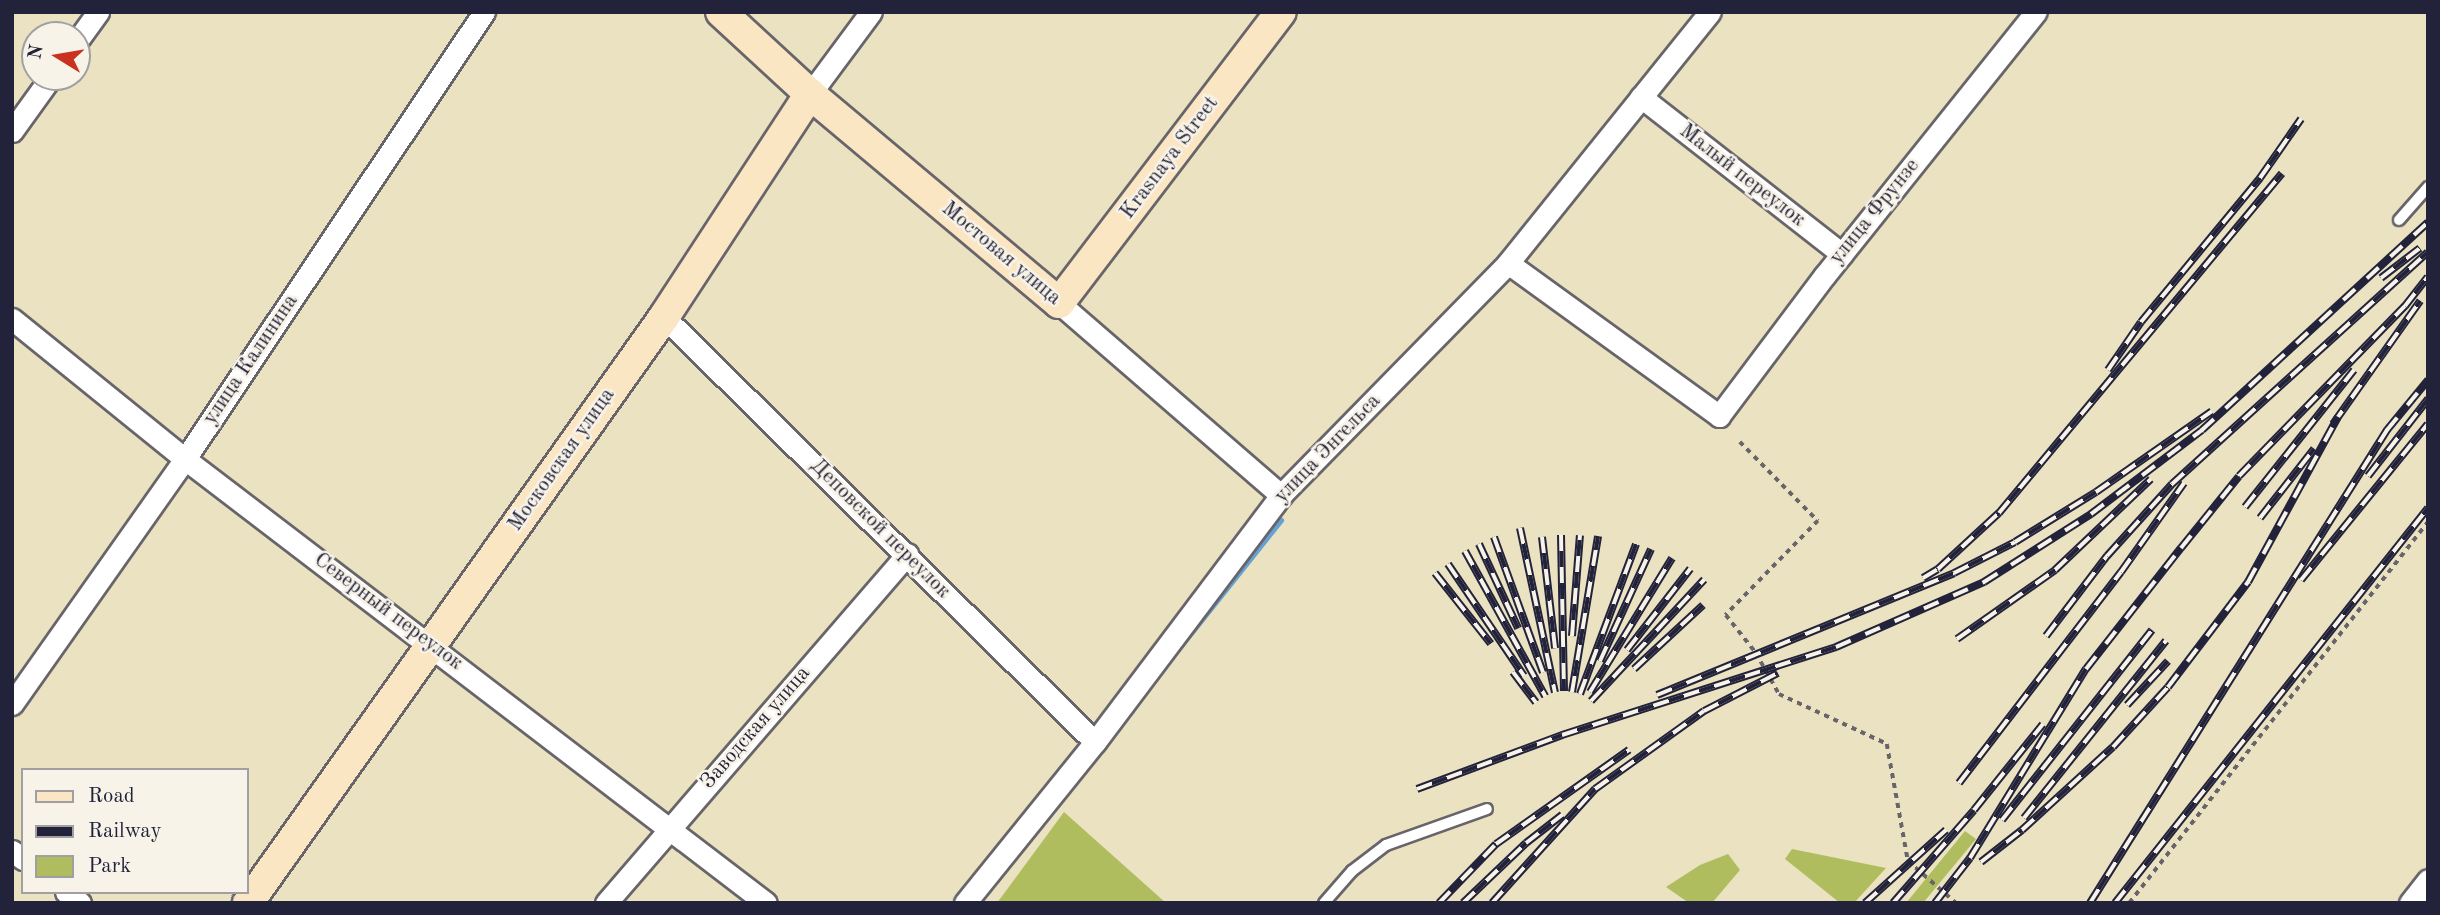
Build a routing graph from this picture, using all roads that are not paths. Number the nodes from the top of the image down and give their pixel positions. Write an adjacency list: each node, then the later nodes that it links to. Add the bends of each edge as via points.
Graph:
1 (484, 12): 18 (street, улица Калинина)
2 (721, 12): 8 (main road, Мостовая улица)
3 (871, 12): 8 (street, Московская улица)
4 (1281, 12): 15 (main road, Krasnaya Street)
5 (1710, 12): 9 (street, улица Энгельса)
6 (2036, 12): 13 (street, улица Фрунзе)
7 (41, 91): 10 (street)
8 (810, 94): 15 (main road, Мостовая улица); 16 (main road, Московская улица)
9 (1641, 97): 13 (street, Малый переулок); 14 (street, улица Энгельса)
10 (12, 131)
11 (2428, 187): 12 (lane)
12 (2399, 219)
13 (1842, 254): 14 (street, улица Фрунзе, via 1719,416)
14 (1508, 263): 19 (street, улица Энгельса)
15 (1059, 303): 19 (street, Мостовая улица)
16 (664, 317): 20 (street, Деповской переулок); 21 (main road, Московская улица)
17 (12, 319): 18 (street, Северный переулок)
18 (185, 459): 21 (street, Северный переулок); 22 (street, улица Калинина)
19 (1281, 495): 23 (street, улица Энгельса)
20 (907, 554): 23 (street, Деповской переулок); 25 (street, Заводская улица)
21 (430, 645): 25 (street, Северный переулок); 27 (main road, Московская улица)
22 (12, 704)
23 (1095, 742): 30 (street, улица Энгельса)
24 (1487, 809): 31 (lane, via 1385,845 1352,871)
25 (670, 826): 28 (street, Заводская улица); 29 (street, Северный переулок)
26 (2428, 880): 32 (street)
27 (248, 903)
28 (606, 903)
29 (766, 903)
30 (965, 903)
31 (1324, 903)
32 (2410, 903)

